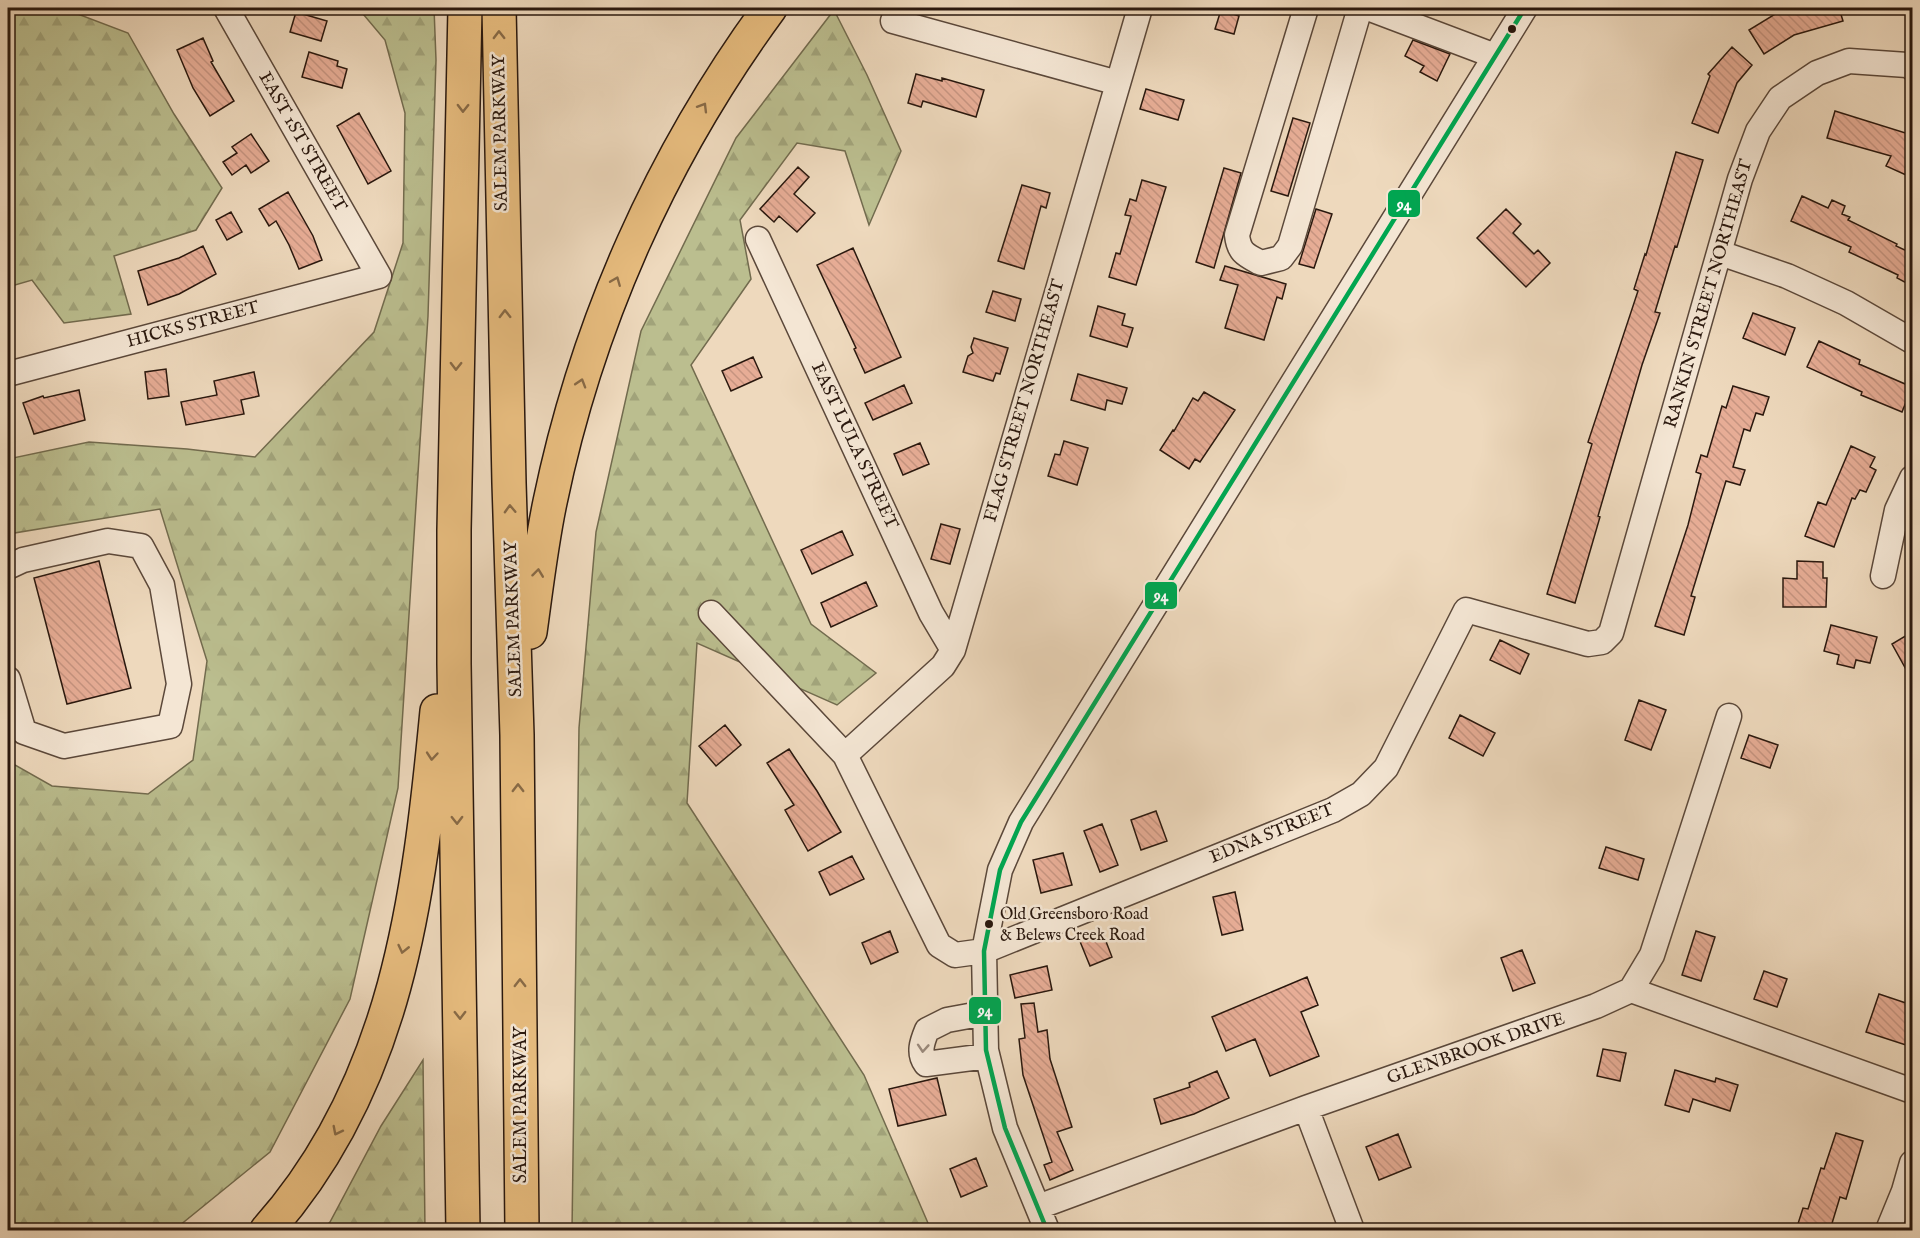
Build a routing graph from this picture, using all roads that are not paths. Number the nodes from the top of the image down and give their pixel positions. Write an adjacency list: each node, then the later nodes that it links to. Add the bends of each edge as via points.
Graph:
1 (226, 8): 16 (street, EAST 1ST STREET)
2 (465, 8): 20 (highway, SALEM PARKWAY, one-way to 20)
3 (499, 8): 28 (highway, SALEM PARKWAY, one-way to 3)
4 (770, 8): 28 (highway, one-way to 4, via 550,502 596,336 615,282 670,167 734,56)
5 (1140, 8): 13 (street, FLAG STREET NORTHEAST)
6 (1306, 8): 7 (street, via 1237,235 1238,246 1245,254 1262,262 1281,258 1290,246)
7 (1360, 8)
8 (1368, 8): 11 (street)
9 (1525, 8): 11 (street)
10 (893, 21): 13 (street)
11 (1495, 56): 30 (street, via 1021,822 1000,870)
12 (1912, 68): 15 (street, RANKIN STREET NORTHEAST, via 1849,61 1816,73 1780,98 1758,131)
13 (1118, 83): 25 (street, FLAG STREET NORTHEAST)
14 (758, 239): 25 (street, EAST LULA STREET, via 931,613)
15 (1720, 253): 17 (street, via 1787,276); 23 (street, RANKIN STREET NORTHEAST, via 1611,633 1602,642 1588,644)
16 (379, 276): 18 (street, HICKS STREET)
17 (1912, 340)
18 (8, 374)
19 (1912, 478): 22 (street, via 1898,510)
20 (454, 531): 38 (highway, one-way to 38, via 424,833 410,918 389,1004 360,1083 333,1140 298,1193); 39 (highway, SALEM PARKWAY, one-way to 39)
21 (8, 567): 26 (street, via 23,560 108,541 141,546 162,585 179,684 170,726 64,746 24,732)
22 (1883, 576)
23 (1466, 610): 30 (street, EDNA STREET, via 1386,768 1361,794 1333,810)
24 (711, 613): 29 (street, EDNA STREET)
25 (953, 650): 29 (street, FLAG STREET NORTHEAST, via 943,666)
26 (8, 679)
27 (1729, 716): 31 (street, via 1652,955)
28 (518, 735): 40 (highway, SALEM PARKWAY, one-way to 28)
29 (845, 755): 30 (street, EDNA STREET, via 939,945 955,955)
30 (984, 951): 32 (street)
31 (1631, 990): 34 (street); 35 (street, GLENBROOK DRIVE, via 1585,1010)
32 (985, 1013): 33 (street); 33 (street, one-way to 33, via 947,1020 927,1030 921,1045 926,1064)
33 (987, 1056): 37 (street, via 1005,1128)
34 (1912, 1091)
35 (1306, 1108): 37 (street, GLENBROOK DRIVE); 42 (street)
36 (1912, 1163): 43 (street)
37 (1038, 1207): 41 (street)
38 (267, 1230)
39 (463, 1230)
40 (522, 1230)
41 (1047, 1230)
42 (1352, 1230)
43 (1888, 1230)

